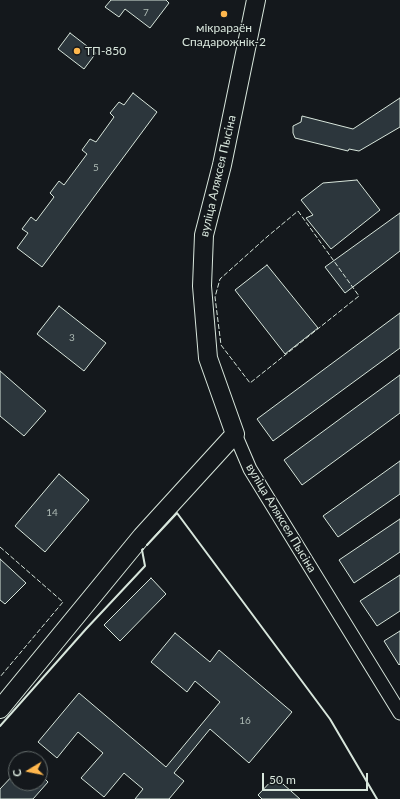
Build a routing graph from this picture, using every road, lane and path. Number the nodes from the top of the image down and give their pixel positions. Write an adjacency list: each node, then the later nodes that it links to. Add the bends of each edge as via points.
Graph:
1 (256, 0): 2 (main road, вуліца Аляксея Пысіна, via 222,165 204,235 202,286 208,358)
2 (235, 434): 3 (main road, via 142,536); 4 (street, вуліца Аляксея Пысіна, via 250,469)
3 (0, 709)
4 (400, 713)

